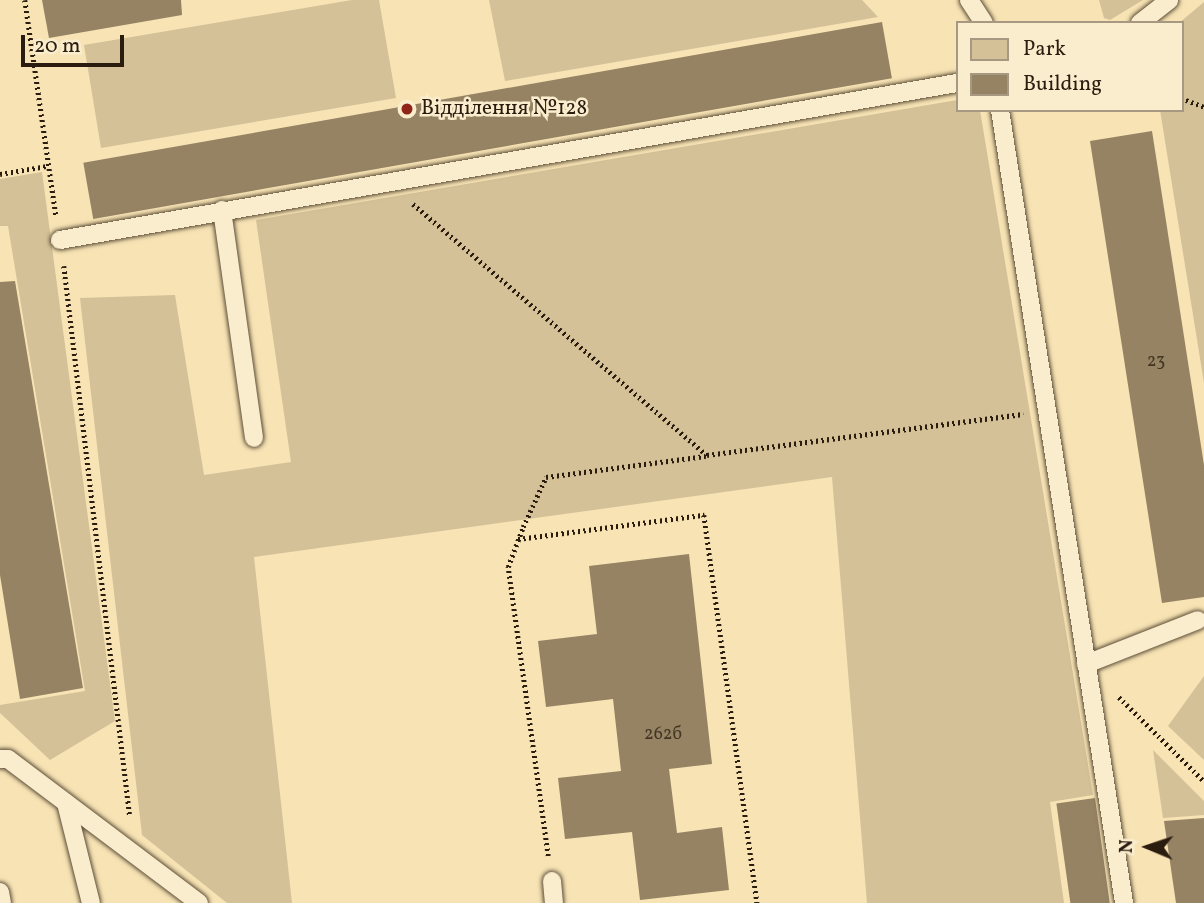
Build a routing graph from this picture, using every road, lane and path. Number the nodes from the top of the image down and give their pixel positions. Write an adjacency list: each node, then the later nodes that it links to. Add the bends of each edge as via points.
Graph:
1 (25, 0): 10 (path)
2 (969, 0): 4 (lane)
3 (1168, 0): 5 (lane)
4 (983, 21)
5 (1142, 21)
6 (956, 83): 12 (lane)
7 (1183, 99): 8 (path)
8 (1204, 107)
9 (1000, 112): 15 (lane)
10 (47, 166): 11 (path); 14 (path)
11 (0, 174)
12 (389, 183): 13 (lane); 17 (path)
13 (222, 211): 14 (lane); 16 (lane)
14 (60, 240): 24 (path)
15 (1046, 411): 17 (path); 20 (lane)
16 (254, 438)
17 (707, 456): 18 (path, via 546,477)
18 (518, 539): 25 (path, via 508,567); 31 (path, via 704,515)
19 (1198, 621): 20 (lane)
20 (1086, 664): 22 (path); 32 (lane)
21 (0, 759): 23 (lane)
22 (1204, 781)
23 (66, 803): 24 (lane); 28 (lane)
24 (133, 853): 29 (lane)
25 (552, 881): 30 (lane)
26 (0, 892): 27 (lane)
27 (2, 903)
28 (91, 903)
29 (200, 903)
30 (554, 903)
31 (757, 903)
32 (1124, 903)

